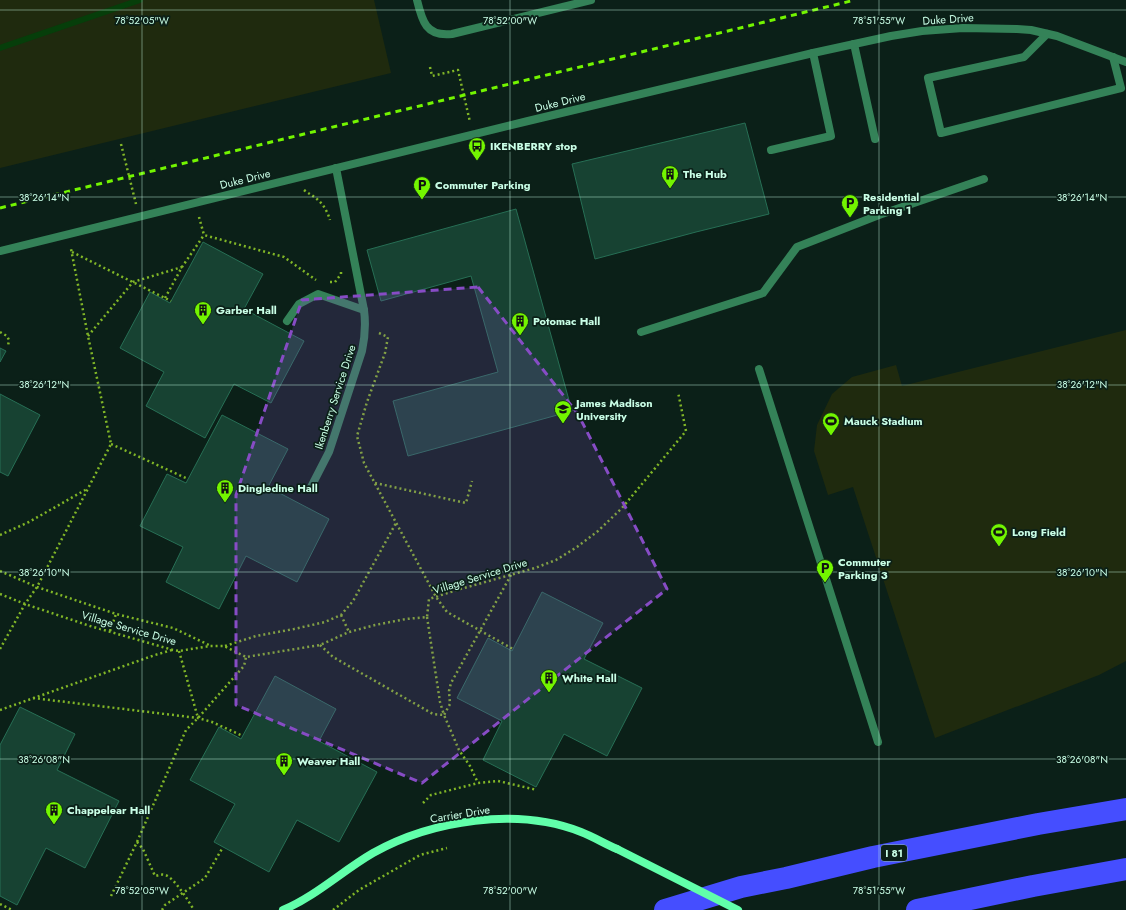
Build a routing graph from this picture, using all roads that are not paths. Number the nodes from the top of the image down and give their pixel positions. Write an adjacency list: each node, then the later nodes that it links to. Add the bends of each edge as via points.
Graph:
1 (417, 0): 2 (street, via 420,16 425,24 436,33 445,35)
2 (591, 0)
3 (1047, 34): 4 (street, Duke Drive, via 1017,29 963,28 914,32); 6 (street, Duke Drive); 6 (street, via 1024,57 928,78 941,133 1121,88)
4 (854, 44): 5 (street, Duke Drive); 8 (street)
5 (813, 53): 9 (street, via 831,136); 10 (street, Duke Drive)
6 (1113, 57): 7 (street, Duke Drive)
7 (1126, 62)
8 (875, 139)
9 (771, 150)
10 (336, 168): 12 (street, Duke Drive); 13 (street, Ikenberry Service Drive)
11 (984, 179): 15 (street, via 879,214 797,247 764,293)
12 (0, 251)
13 (364, 310): 14 (street, via 318,294 299,304); 17 (street, Ikenberry Service Drive, via 366,327 362,352 330,452)
14 (287, 321)
15 (642, 332)
16 (759, 369): 18 (street)
17 (311, 487)
18 (878, 742)
19 (1126, 809): 22 (highway, I 81, via 873,857 741,887)
20 (1126, 869): 24 (highway)
21 (283, 910): 23 (street, Carrier Drive, bridge, via 311,896 355,864 386,846 433,829 474,821 502,819 549,824 582,832)
22 (665, 910)
23 (738, 910)
24 (917, 910)

